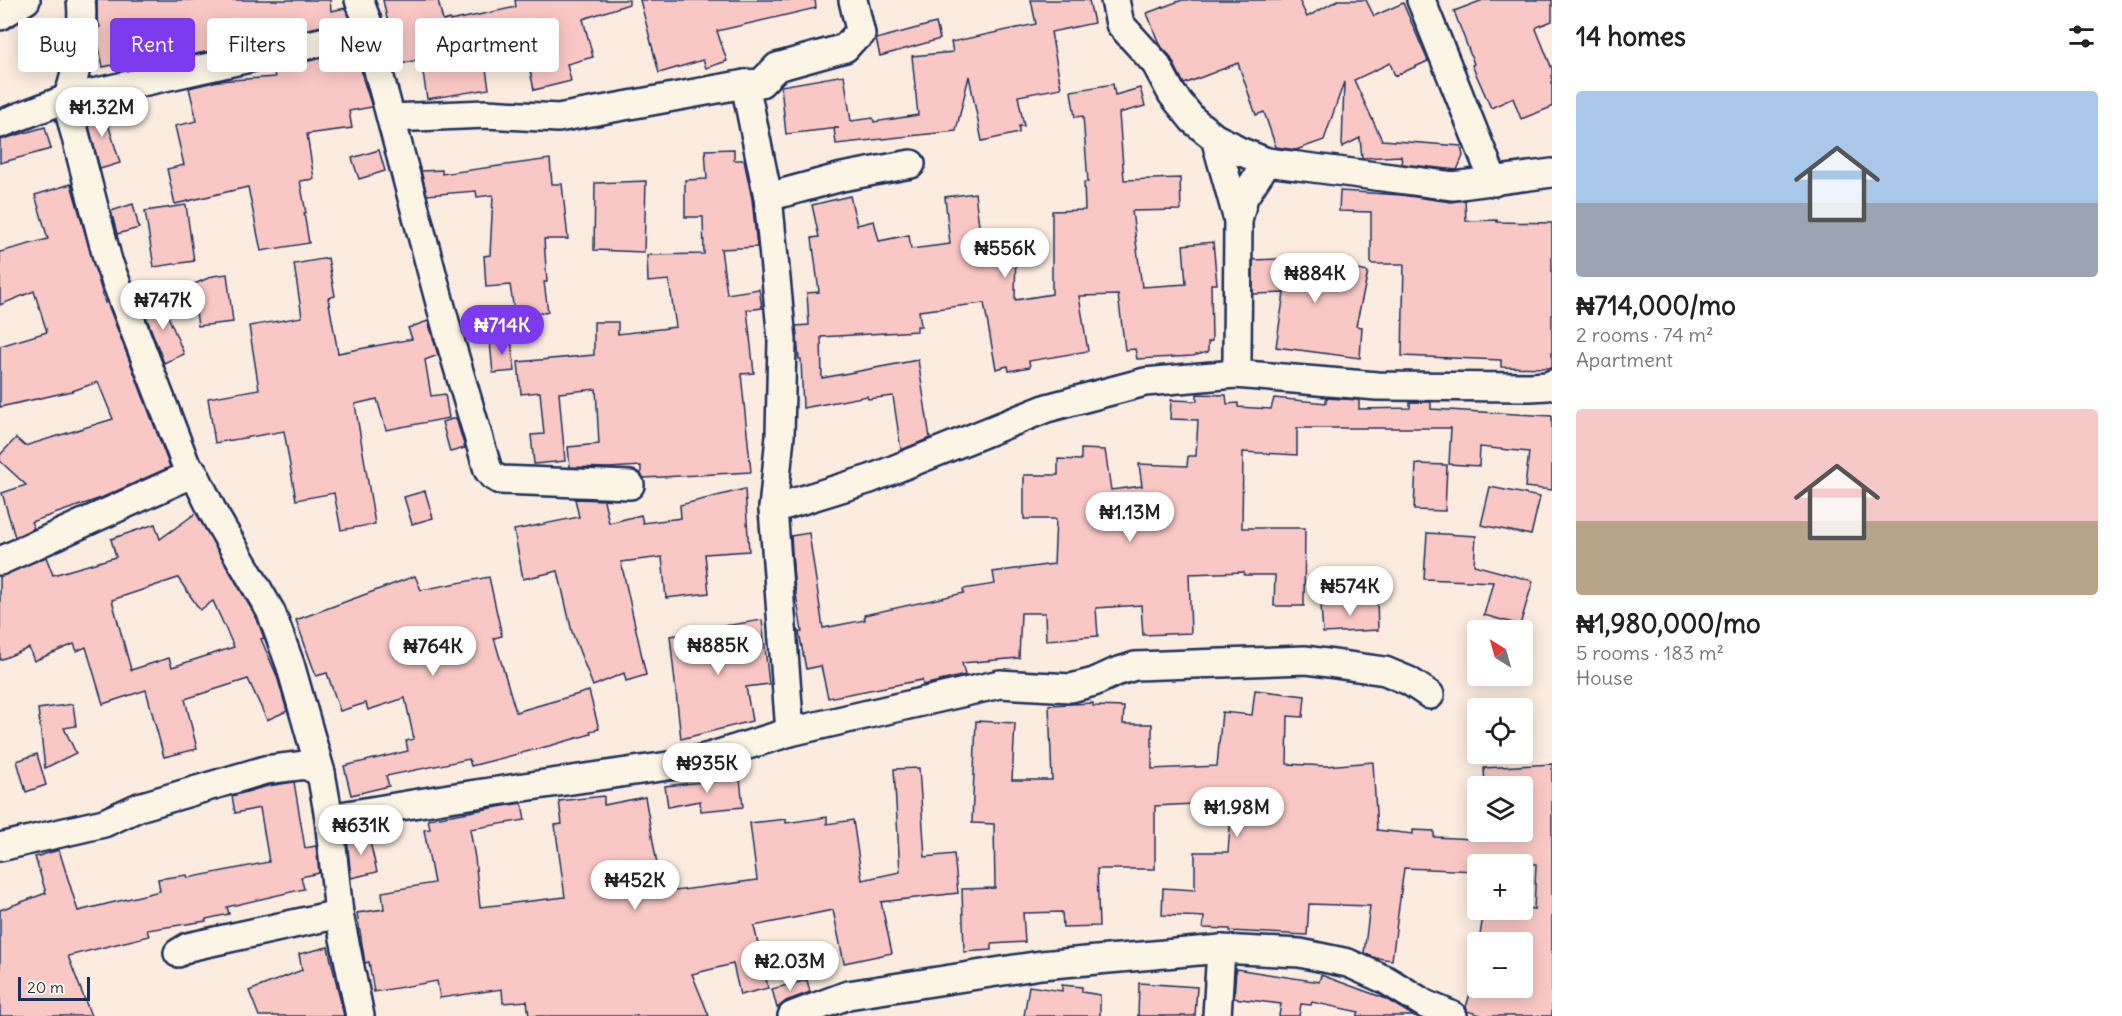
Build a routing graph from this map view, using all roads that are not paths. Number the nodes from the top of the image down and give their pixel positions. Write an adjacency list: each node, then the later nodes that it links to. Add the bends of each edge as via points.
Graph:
1 (26, 0): 7 (street)
2 (81, 0): 12 (street, via 72,91)
3 (359, 0): 8 (street)
4 (853, 0): 11 (street, via 861,34 845,48 777,67 761,83)
5 (1115, 0): 15 (street, via 1120,24 1156,64 1172,94 1193,120)
6 (1421, 0): 19 (street)
7 (0, 16)
8 (366, 18)
9 (319, 43): 12 (street)
10 (379, 72): 13 (street)
11 (745, 84): 13 (street, via 558,118 486,114); 20 (street)
12 (66, 99): 14 (street); 24 (street, via 108,261 186,465)
13 (391, 118): 25 (street, via 488,470 500,480)
14 (0, 124)
15 (1215, 138): 16 (street); 21 (street)
16 (1267, 162): 19 (street, via 1453,186); 21 (street, via 1244,197)
17 (911, 164): 20 (street)
18 (1552, 172): 19 (street)
19 (1494, 182)
20 (768, 197): 26 (street, via 782,340 780,436)
21 (1238, 220): 22 (street)
22 (1235, 374): 23 (street, via 1377,386); 26 (street, via 1145,382 1047,408 870,479)
23 (1552, 384)
24 (194, 473): 27 (street); 30 (street, via 271,612)
25 (630, 485)
26 (773, 509): 29 (street)
27 (1, 558)
28 (1430, 695): 29 (street, via 1385,670 1306,660 1135,666 1071,688 1000,684)
29 (790, 732): 31 (street, via 675,765)
30 (321, 773): 31 (street); 32 (street, via 306,765 265,770 139,807 104,823)
31 (329, 818): 33 (street)
32 (0, 847)
33 (339, 914): 35 (street, via 188,947); 36 (street)
34 (1221, 949): 37 (street, via 1041,965 848,995); 38 (street); 39 (street, via 1300,952 1348,963)
35 (178, 953)
36 (360, 1016)
37 (792, 1016)
38 (1217, 1016)
39 (1453, 1016)

